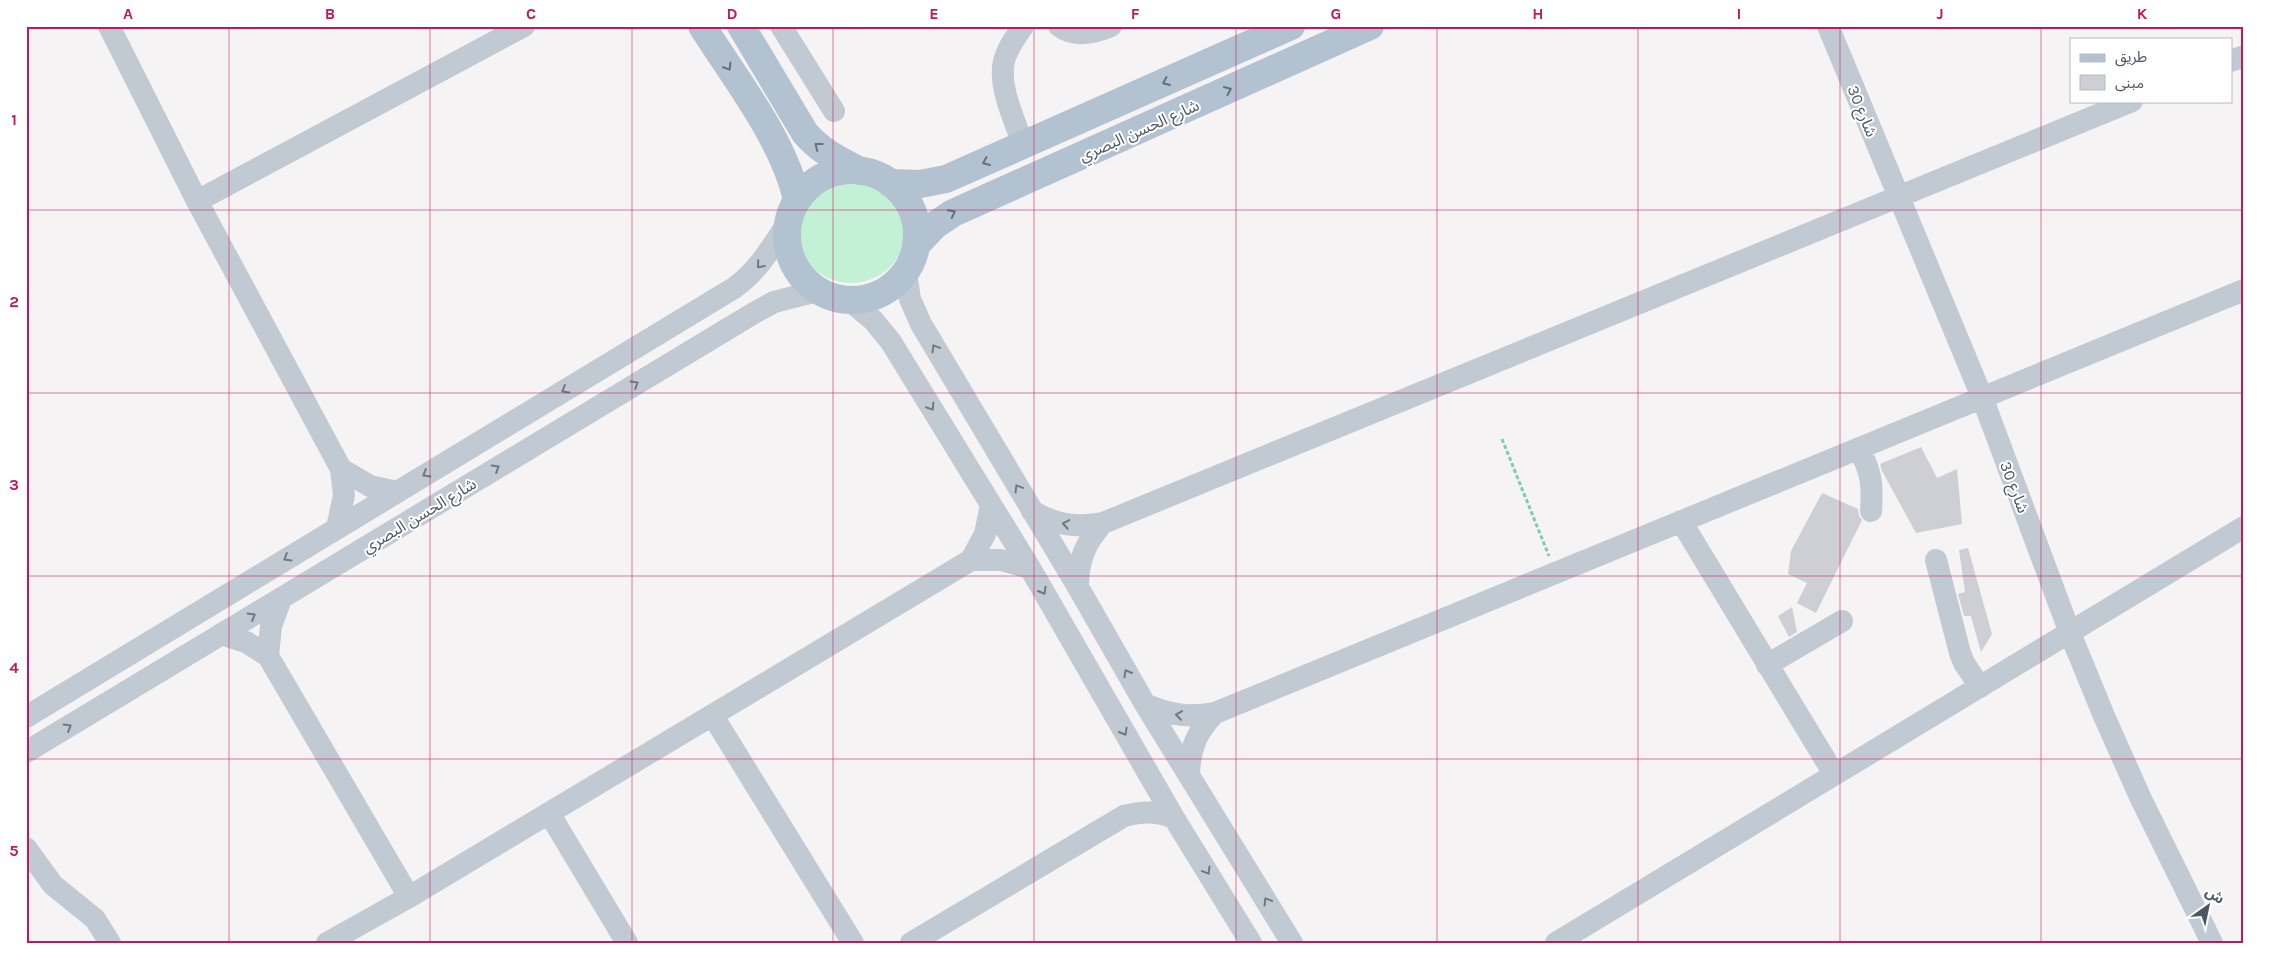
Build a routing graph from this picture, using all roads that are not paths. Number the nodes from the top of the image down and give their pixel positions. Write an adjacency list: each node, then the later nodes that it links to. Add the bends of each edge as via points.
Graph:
1 (110, 26): 21 (street)
2 (524, 26): 21 (street)
3 (702, 26): 20 (main road, one-way to 20, via 781,150)
4 (741, 26): 17 (main road, one-way to 4, via 814,144)
5 (781, 26): 15 (street)
6 (1023, 26): 16 (street, via 1008,50 1003,72 1009,104)
7 (1059, 26): 8 (street, via 1081,34)
8 (1112, 26)
9 (1291, 26): 16 (main road, شارع الحسن البصري, one-way to 16)
10 (1370, 26): 23 (main road, شارع الحسن البصري, one-way to 10, via 935,224 953,213)
11 (1828, 26): 19 (street, شارع 30)
12 (2244, 56): 13 (street)
13 (2232, 61)
14 (2130, 102): 19 (street)
15 (834, 111)
16 (1023, 145): 18 (main road, شارع الحسن البصري, one-way to 18, via 946,180 920,184)
17 (860, 171): 18 (main road); 20 (main road, via 824,176)
18 (890, 183): 23 (main road, via 912,211)
19 (1898, 198): 28 (street, شارع 30); 36 (street)
20 (797, 199): 22 (main road)
21 (197, 202): 30 (street)
22 (787, 224): 25 (main road, via 787,244 792,262 802,278); 31 (street, شارع الحسن البصري, one-way to 31, via 764,260 739,284)
23 (916, 245): 24 (main road)
24 (906, 272): 27 (main road, via 881,294); 33 (street, one-way to 24, via 918,318 910,300)
25 (817, 290): 27 (main road, via 832,298); 43 (street, شارع الحسن البصري, one-way to 25, via 763,307)
26 (2244, 290): 28 (street)
27 (849, 300): 32 (street, one-way to 32, via 873,320 891,342)
28 (1982, 398): 29 (street); 45 (street, شارع 30)
29 (1859, 448): 34 (street, via 1872,483); 35 (street)
30 (341, 468): 31 (street, via 370,486); 38 (street, via 344,495)
31 (397, 492): 38 (street, شارع الحسن البصري)
32 (991, 504): 39 (street, via 985,534); 41 (street)
33 (1032, 511): 36 (street, one-way to 33, via 1066,526); 42 (street)
34 (1871, 511)
35 (1680, 521): 48 (street); 51 (street)
36 (1103, 523): 42 (street, via 1082,552)
37 (2244, 527): 45 (street)
38 (337, 528): 53 (street, شارع الحسن البصري, one-way to 53)
39 (971, 560): 41 (street, via 1001,560); 52 (street)
40 (1936, 560): 49 (street, via 1960,653)
41 (1030, 568): 55 (street, one-way to 55)
42 (1078, 587): 50 (street, one-way to 42)
43 (281, 599): 46 (street, شارع الحسن البصري, one-way to 43); 47 (street, via 271,626)
44 (1842, 621): 48 (street)
45 (2070, 633): 49 (street); 71 (street, شارع 30, via 2137,790)
46 (222, 634): 47 (street, via 246,642); 54 (street, شارع الحسن البصري, one-way to 46)
47 (268, 656): 62 (street)
48 (1767, 664): 57 (street)
49 (1980, 687): 57 (street)
50 (1145, 704): 51 (street, one-way to 50, via 1179,716); 56 (street)
51 (1215, 713): 56 (street, via 1194,740)
52 (713, 716): 58 (street); 66 (street)
53 (26, 717)
54 (26, 752)
55 (1146, 770): 59 (street, via 1139,795); 60 (street)
56 (1189, 773): 69 (street, one-way to 56)
57 (1834, 774): 70 (street)
58 (549, 813): 62 (street); 65 (street)
59 (1124, 816): 60 (street, via 1150,811); 67 (street)
60 (1174, 818): 68 (street, one-way to 68)
61 (26, 848): 64 (street, via 53,885 95,919)
62 (410, 897): 63 (street)
63 (332, 941)
64 (110, 943)
65 (627, 943)
66 (853, 943)
67 (911, 943)
68 (1251, 943)
69 (1292, 943)
70 (1556, 943)
71 (2212, 943)

